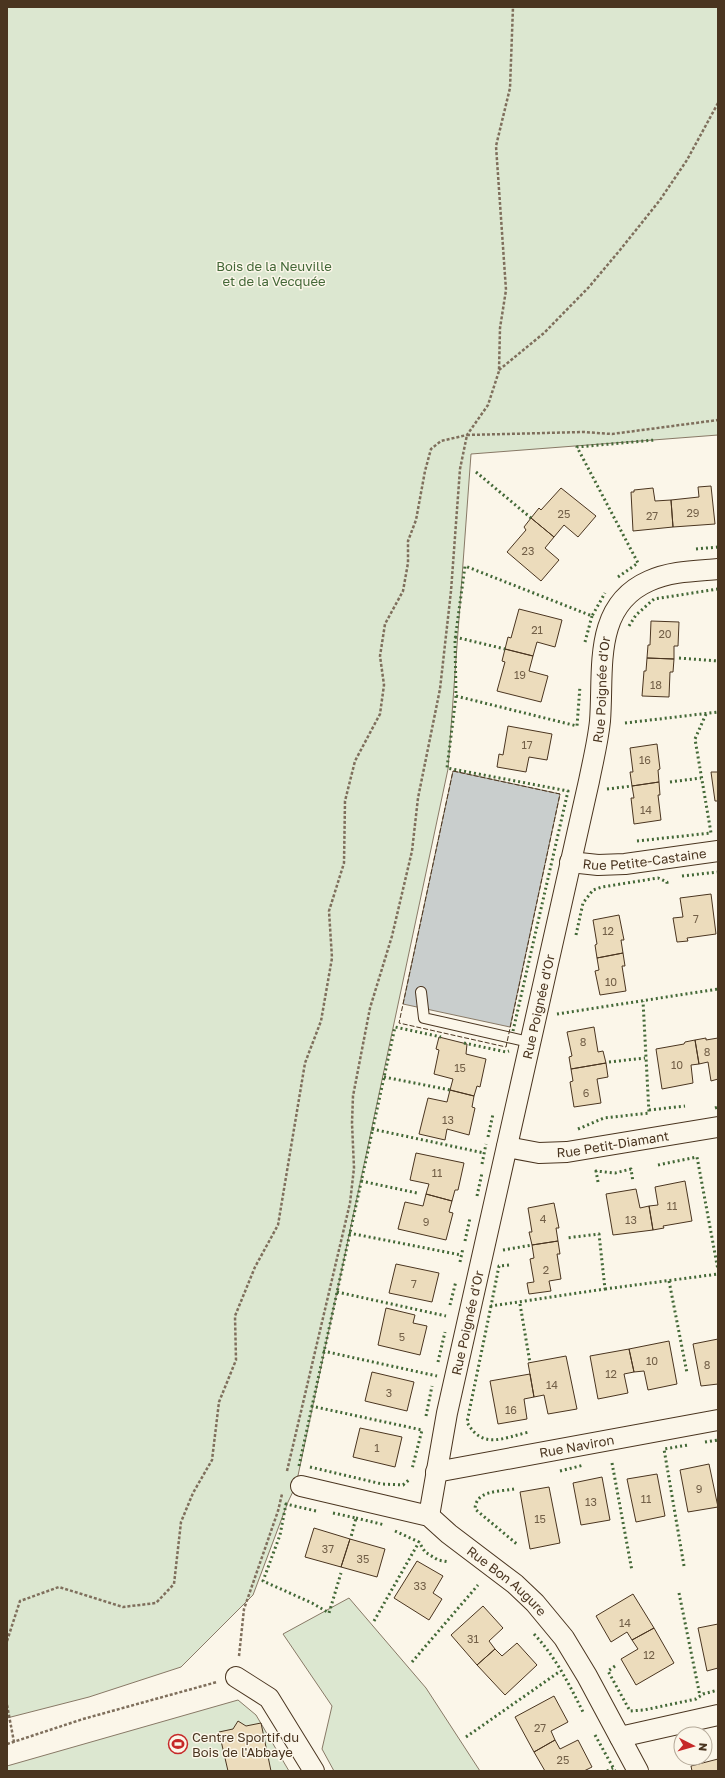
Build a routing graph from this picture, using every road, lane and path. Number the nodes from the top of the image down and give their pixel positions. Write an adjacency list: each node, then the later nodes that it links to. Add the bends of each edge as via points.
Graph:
1 (513, 7): 3 (path, via 510,88 496,146 506,290 500,328)
2 (718, 103): 3 (path, via 687,160 664,195 616,255 544,333)
3 (499, 371): 5 (path, via 488,405)
4 (718, 420): 5 (path, via 612,434)
5 (467, 434): 15 (path, via 460,469 440,689 418,798 412,851 392,936 370,1008 353,1096 354,1168 350,1203); 18 (path, via 441,441 431,450 416,520 408,541 408,563 403,591 385,624 380,656 384,685 380,714 355,761 345,801 344,863 329,911 332,958 321,1021 305,1063 278,1225 255,1267 235,1316 236,1360 220,1402 212,1460 193,1493 181,1522 174,1584 156,1603 123,1607 59,1587 20,1601)
6 (718, 569): 8 (street, Rue Poignée d'Or, via 671,573 648,581 629,594 617,608 603,644 600,721 596,750)
7 (718, 851): 8 (street, Rue Petite-Castaine, via 625,864)
8 (570, 862): 10 (street, Rue Poignée d'Or)
9 (421, 992): 10 (lane, via 424,1018)
10 (529, 1042): 12 (street, Rue Poignée d'Or)
11 (718, 1127): 12 (street, Rue Petit-Diamant, via 567,1152 539,1153)
12 (507, 1147): 14 (street, Rue Poignée d'Or)
13 (718, 1420): 14 (street, Rue Naviron)
14 (436, 1472): 17 (street, Rue Poignée d'Or)
15 (294, 1480): 17 (street, Rue Bon Augure)
16 (282, 1492): 19 (path, via 278,1511 244,1609)
17 (429, 1516): 22 (street, Rue Bon Augure, via 496,1568 535,1603 564,1638)
18 (7, 1641)
19 (236, 1677): 23 (path, via 83,1719); 25 (street, via 269,1698)
20 (7, 1705): 23 (path)
21 (718, 1715): 22 (street)
22 (620, 1737): 26 (street, Rue Bon Augure)
23 (14, 1742): 24 (path)
24 (7, 1744)
25 (314, 1771)
26 (638, 1771)

